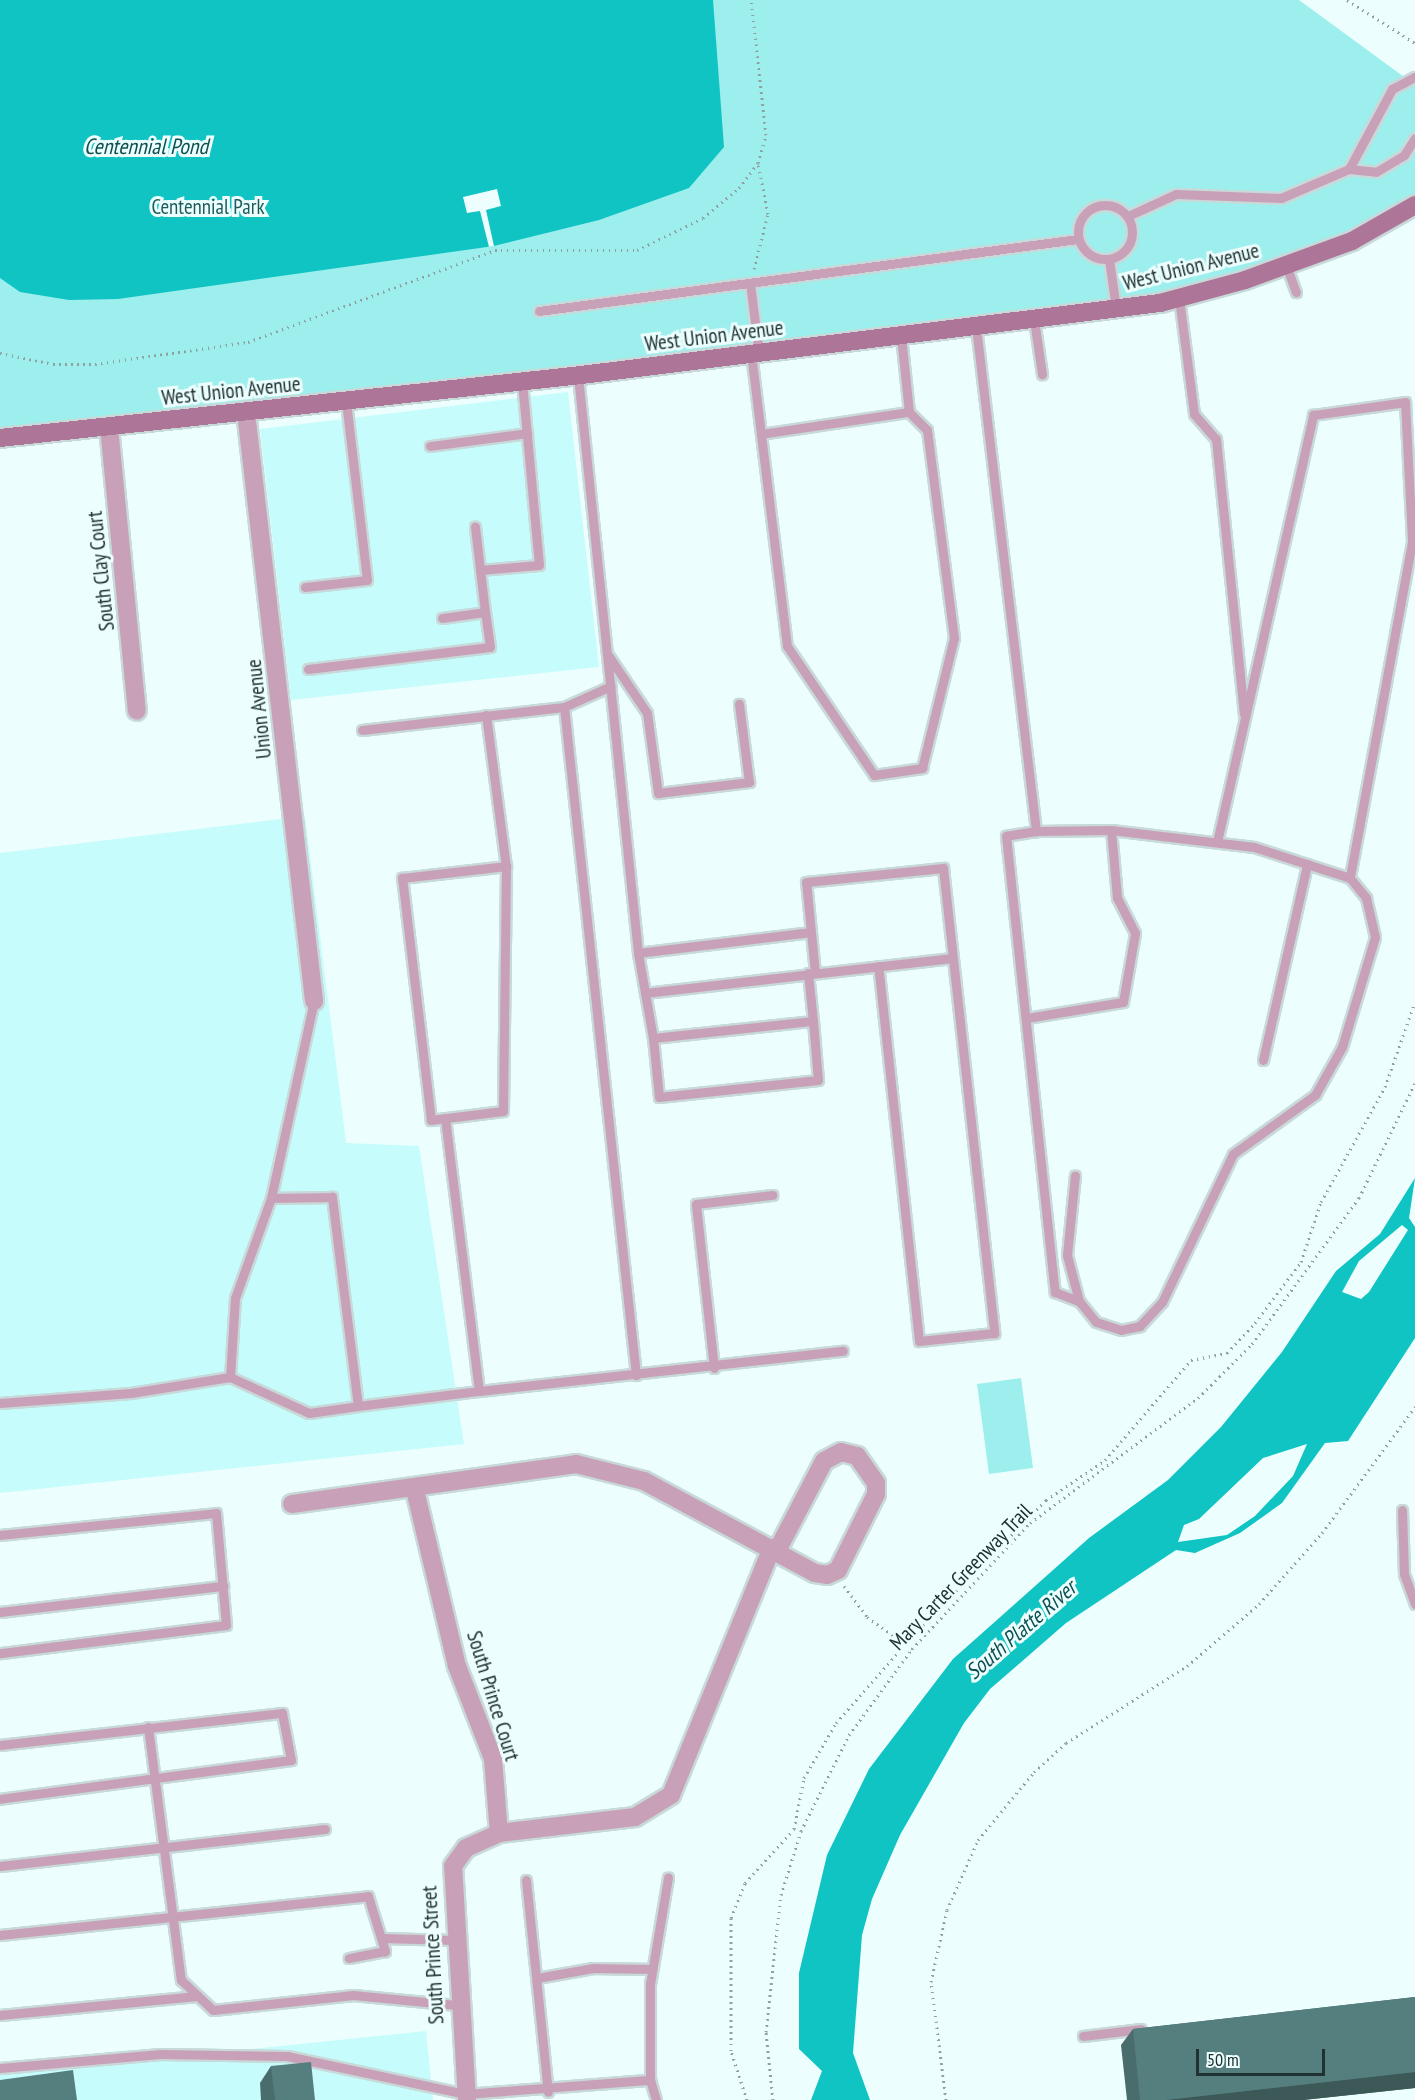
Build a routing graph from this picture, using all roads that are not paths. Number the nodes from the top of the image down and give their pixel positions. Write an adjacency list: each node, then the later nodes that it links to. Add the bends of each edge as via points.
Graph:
1 (1415, 77): 3 (lane, via 1392,89)
2 (1415, 138): 3 (lane, via 1404,155 1376,172)
3 (1349, 169): 5 (lane, via 1281,198 1176,194)
4 (1415, 206): 8 (street, West Union Avenue, via 1352,241)
5 (1128, 216): 6 (lane, via 1110,204 1099,205 1081,218); 7 (lane, via 1133,227 1128,248)
6 (1078, 239): 7 (lane, via 1090,255); 9 (lane)
7 (1109, 259): 12 (lane)
8 (1286, 265): 10 (lane); 11 (street, West Union Avenue)
9 (750, 283): 13 (lane); 17 (lane)
10 (1296, 292)
11 (1179, 298): 12 (street, West Union Avenue); 41 (lane, via 1194,414 1216,439)
12 (1116, 309): 14 (street, West Union Avenue)
13 (539, 311)
14 (1034, 320): 15 (street, West Union Avenue); 18 (lane)
15 (976, 327): 16 (street, West Union Avenue); 44 (lane)
16 (901, 336): 17 (street, West Union Avenue); 23 (lane)
17 (755, 353): 19 (street, West Union Avenue); 26 (lane)
18 (1042, 374)
19 (578, 375): 20 (street, West Union Avenue); 34 (lane)
20 (522, 382): 21 (street, West Union Avenue); 25 (lane)
21 (346, 401): 22 (street, West Union Avenue); 31 (lane, via 367,580)
22 (246, 412): 24 (street, West Union Avenue); 55 (street, Union Avenue)
23 (909, 412): 26 (lane); 26 (lane, via 927,430 954,638 922,768 874,775 787,646)
24 (109, 427): 27 (street, West Union Avenue); 39 (street, South Clay Court)
25 (527, 433): 28 (lane); 30 (lane, via 539,565)
26 (761, 434)
27 (0, 438)
28 (430, 446)
29 (475, 527): 30 (lane)
30 (480, 570): 32 (lane)
31 (305, 586)
32 (485, 612): 33 (lane); 35 (lane, via 490,647)
33 (441, 618)
34 (607, 654): 36 (lane); 37 (lane, via 647,713 658,793 749,782)
35 (308, 669)
36 (611, 686): 38 (lane); 50 (lane)
37 (739, 704)
38 (564, 707): 40 (lane); 67 (lane)
39 (137, 711)
40 (486, 715): 42 (lane); 47 (lane)
41 (1245, 721): 45 (lane); 48 (lane, via 1313,415 1405,402 1412,542)
42 (362, 730)
43 (1111, 830): 44 (lane); 45 (lane); 56 (lane, via 1117,898 1135,933 1123,1002)
44 (1036, 831): 56 (lane, via 1006,836)
45 (1217, 842): 46 (lane)
46 (1307, 864): 48 (lane); 59 (lane)
47 (506, 866): 60 (lane, via 503,1111); 60 (lane, via 402,878 431,1120)
48 (1350, 878): 64 (lane, via 1366,898 1375,937 1342,1047 1315,1095 1233,1154 1162,1302 1140,1326 1120,1330 1096,1322)
49 (811, 932): 50 (lane); 51 (lane, via 806,882 943,868); 53 (lane)
50 (638, 953): 54 (lane)
51 (950, 958): 52 (lane); 52 (lane, via 994,1334 919,1341)
52 (878, 966): 53 (lane)
53 (812, 973): 54 (lane); 57 (lane)
54 (645, 993): 58 (lane)
55 (314, 1001): 63 (lane)
56 (1027, 1018): 64 (lane, via 1055,1292)
57 (813, 1021): 58 (lane); 58 (lane, via 818,1080 750,1088 659,1097)
58 (653, 1038)
59 (1263, 1060)
60 (445, 1118): 69 (lane)
61 (1075, 1175): 64 (lane, via 1068,1254)
62 (772, 1195): 66 (lane, via 696,1204)
63 (271, 1198): 68 (lane, via 234,1298); 71 (lane, via 332,1197)
64 (1079, 1301)
65 (843, 1351): 66 (lane)
66 (714, 1368): 67 (lane)
67 (636, 1375): 69 (lane)
68 (230, 1377): 70 (lane, via 131,1393); 71 (lane, via 309,1413)
69 (479, 1391): 71 (lane)
70 (0, 1403)
71 (358, 1406)
72 (415, 1490): 73 (street); 76 (street, via 576,1464 644,1481); 86 (street, South Prince Court, via 457,1666 493,1759)
73 (291, 1504)
74 (1402, 1510): 78 (lane, via 1404,1575)
75 (0, 1535): 77 (lane, via 216,1512)
76 (775, 1550): 76 (street, via 815,1573 838,1570 876,1494 876,1484 857,1456 840,1452 824,1461); 86 (street, via 671,1794 635,1817)
77 (223, 1586): 79 (lane); 80 (lane, via 226,1625)
78 (1415, 1604)
79 (0, 1612)
80 (0, 1653)
81 (148, 1727): 82 (lane); 83 (lane); 83 (lane, via 282,1713 291,1760)
82 (0, 1745)
83 (155, 1779): 84 (lane); 87 (lane)
84 (0, 1799)
85 (325, 1829): 87 (lane)
86 (499, 1833): 94 (street, South Prince Street, via 466,1848 453,1866)
87 (164, 1848): 88 (lane); 91 (lane)
88 (0, 1866)
89 (668, 1878): 96 (lane)
90 (526, 1880): 97 (lane)
91 (173, 1917): 92 (lane); 93 (lane, via 368,1896); 98 (lane, via 181,1980)
92 (0, 1935)
93 (381, 1938): 94 (lane); 95 (lane, via 385,1951)
94 (454, 1940): 99 (street, South Prince Street)
95 (349, 1958)
96 (652, 1969): 97 (lane, via 593,1968); 104 (lane)
97 (537, 1977): 105 (lane)
98 (197, 1996): 99 (lane, via 213,2010 353,1995); 100 (lane)
99 (457, 2005): 106 (street, South Prince Street)
100 (0, 2015)
101 (1154, 2028): 102 (lane)
102 (1083, 2036)
103 (0, 2068): 106 (lane, via 160,2054 287,2056)
104 (650, 2080): 105 (lane); 107 (lane)
105 (548, 2092): 106 (lane)
106 (466, 2097)
107 (656, 2100)

